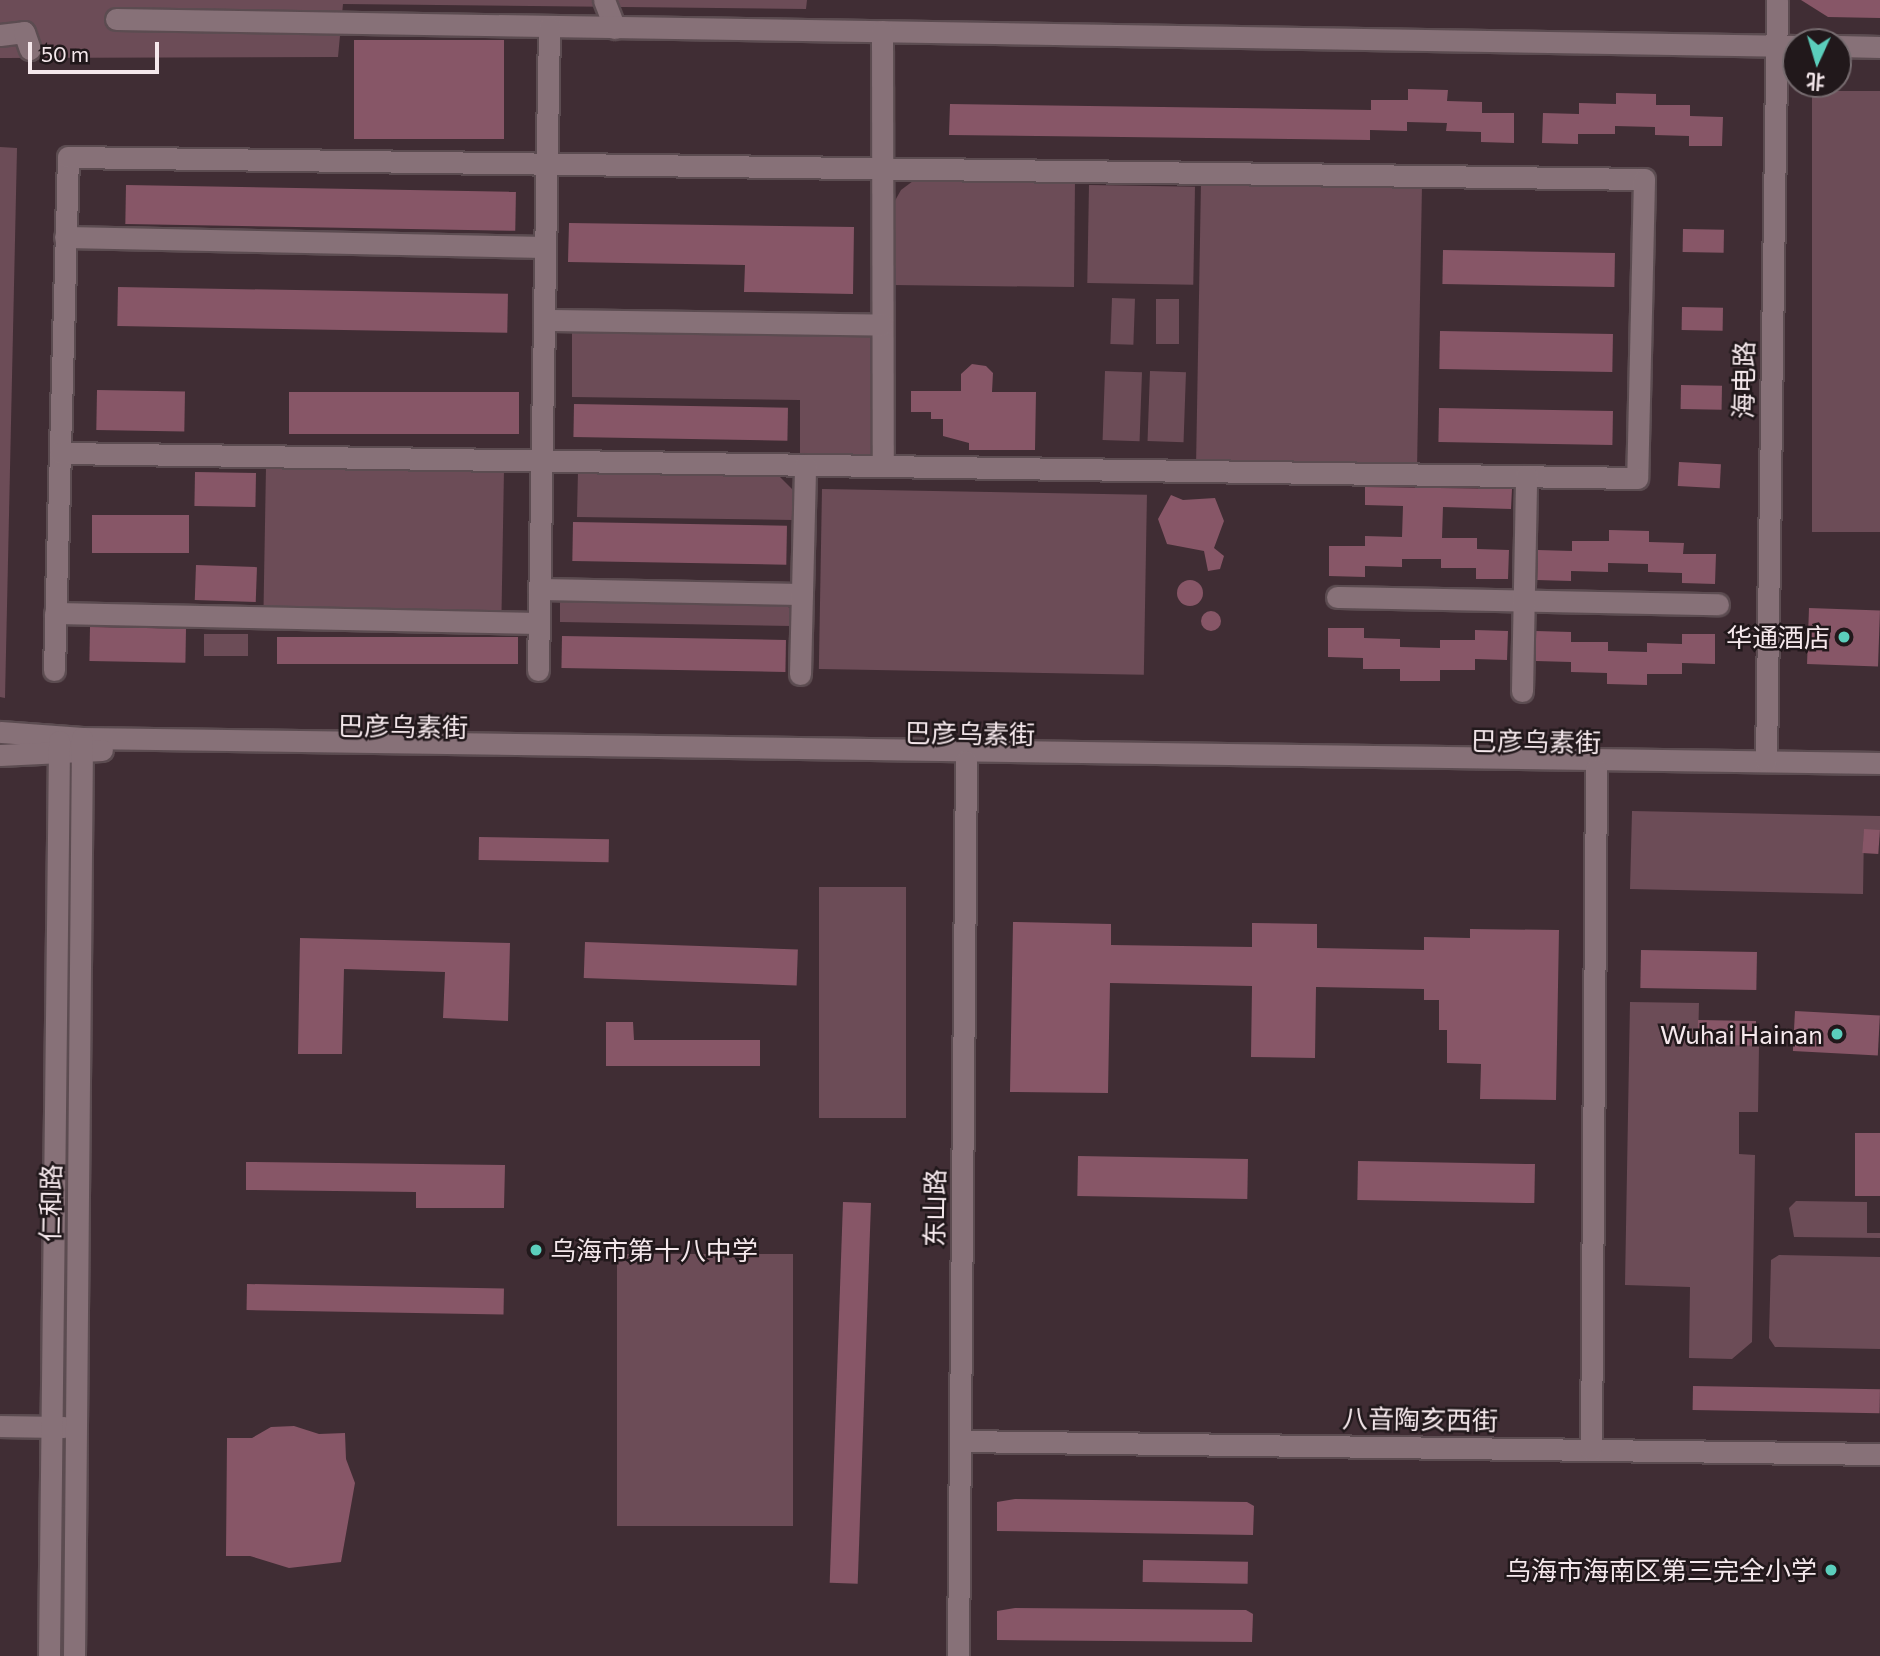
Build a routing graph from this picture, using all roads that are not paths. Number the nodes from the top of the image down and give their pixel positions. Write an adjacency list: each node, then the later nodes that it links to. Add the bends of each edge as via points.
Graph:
1 (604, 0): 5 (street)
2 (1777, 0): 6 (street, 海电路)
3 (116, 19): 4 (street)
4 (549, 27): 5 (street); 14 (street)
5 (615, 28): 7 (street)
6 (1782, 28)
7 (882, 31): 9 (street); 15 (street)
8 (0, 35): 12 (street, via 24,32)
9 (1782, 46)
10 (1852, 46): 11 (street)
11 (1880, 47)
12 (30, 50)
13 (1785, 98): 42 (street, 海电路)
14 (547, 163): 15 (street); 16 (street, via 68,157); 17 (street)
15 (882, 168): 19 (street); 24 (street, via 1644,179 1637,478)
16 (65, 237): 17 (street); 20 (street)
17 (545, 247): 18 (street)
18 (544, 320): 19 (street); 21 (street)
19 (882, 325): 23 (street)
20 (60, 453): 21 (street); 30 (street)
21 (542, 460): 22 (street); 25 (street)
22 (805, 465): 23 (street); 26 (street)
23 (883, 466): 24 (street)
24 (1526, 476): 28 (street)
25 (539, 589): 26 (street); 31 (street)
26 (802, 594): 34 (street)
27 (1337, 597): 28 (street)
28 (1528, 601): 29 (street); 35 (street)
29 (1718, 604)
30 (55, 613): 31 (street); 32 (street)
31 (539, 623): 33 (street)
32 (54, 670)
33 (538, 670)
34 (800, 674)
35 (1522, 691)
36 (0, 732): 37 (street)
37 (59, 732): 38 (street); 40 (street, 仁和路)
38 (82, 744): 40 (street, 巴彦乌素街); 41 (street, 巴彦乌素街); 42 (street, 巴彦乌素街); 48 (street, 仁和路)
39 (0, 755): 40 (street, 巴彦乌素街)
40 (59, 756): 47 (street, 仁和路)
41 (966, 761): 44 (street, 巴彦乌素街); 49 (street, 东山路)
42 (1766, 761): 43 (street, 巴彦乌素街)
43 (1880, 763)
44 (1597, 769): 45 (street, 巴彦乌素街); 50 (street)
45 (1880, 773)
46 (0, 1426): 47 (street)
47 (51, 1427): 48 (street); 52 (street, 仁和路)
48 (76, 1427): 53 (street, 仁和路)
49 (960, 1441): 50 (street, 八音陶亥西街); 54 (street, 东山路)
50 (1591, 1450): 51 (street, 八音陶亥西街)
51 (1880, 1454)
52 (49, 1656)
53 (74, 1656)
54 (958, 1656)

